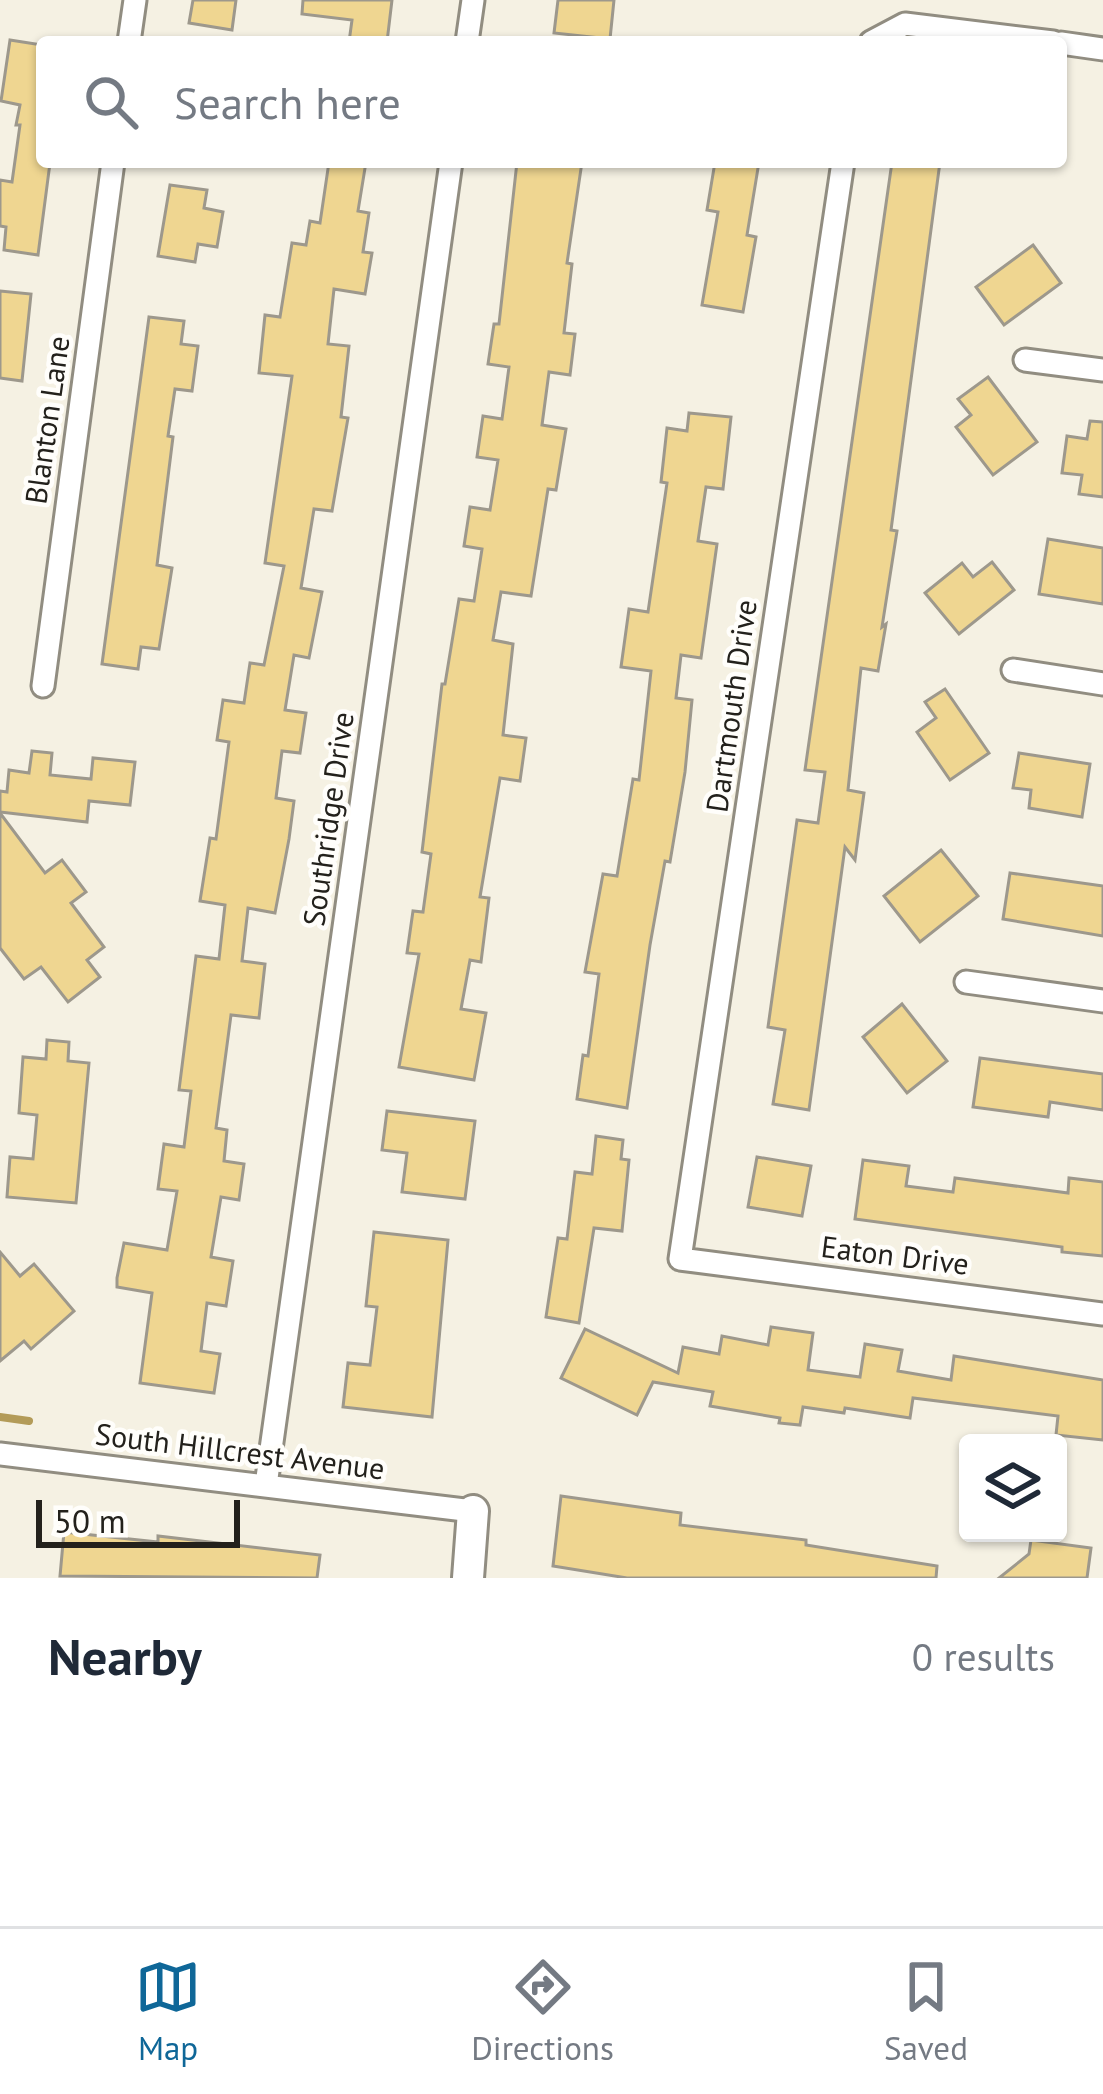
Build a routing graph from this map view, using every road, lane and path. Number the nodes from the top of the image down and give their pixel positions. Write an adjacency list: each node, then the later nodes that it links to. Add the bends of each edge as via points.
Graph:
1 (135, 0): 3 (street)
2 (473, 0): 4 (street)
3 (130, 36)
4 (468, 36)
5 (882, 36): 6 (street, via 905,24)
6 (1001, 36)
7 (1067, 44): 8 (street)
8 (1103, 49)
9 (112, 168): 16 (street, Blanton Lane)
10 (450, 168): 22 (street, Southridge Drive)
11 (842, 168): 19 (street, Dartmouth Drive)
12 (1025, 359): 13 (street)
13 (1103, 370)
14 (1013, 670): 15 (street)
15 (1103, 684)
16 (43, 686)
17 (966, 982): 18 (street)
18 (1103, 1001)
19 (680, 1258): 20 (street, Eaton Drive)
20 (1103, 1314)
21 (0, 1454): 22 (street, South Hillcrest Avenue)
22 (266, 1485): 23 (street, South Hillcrest Avenue)
23 (473, 1511): 24 (street)
24 (467, 1578)

